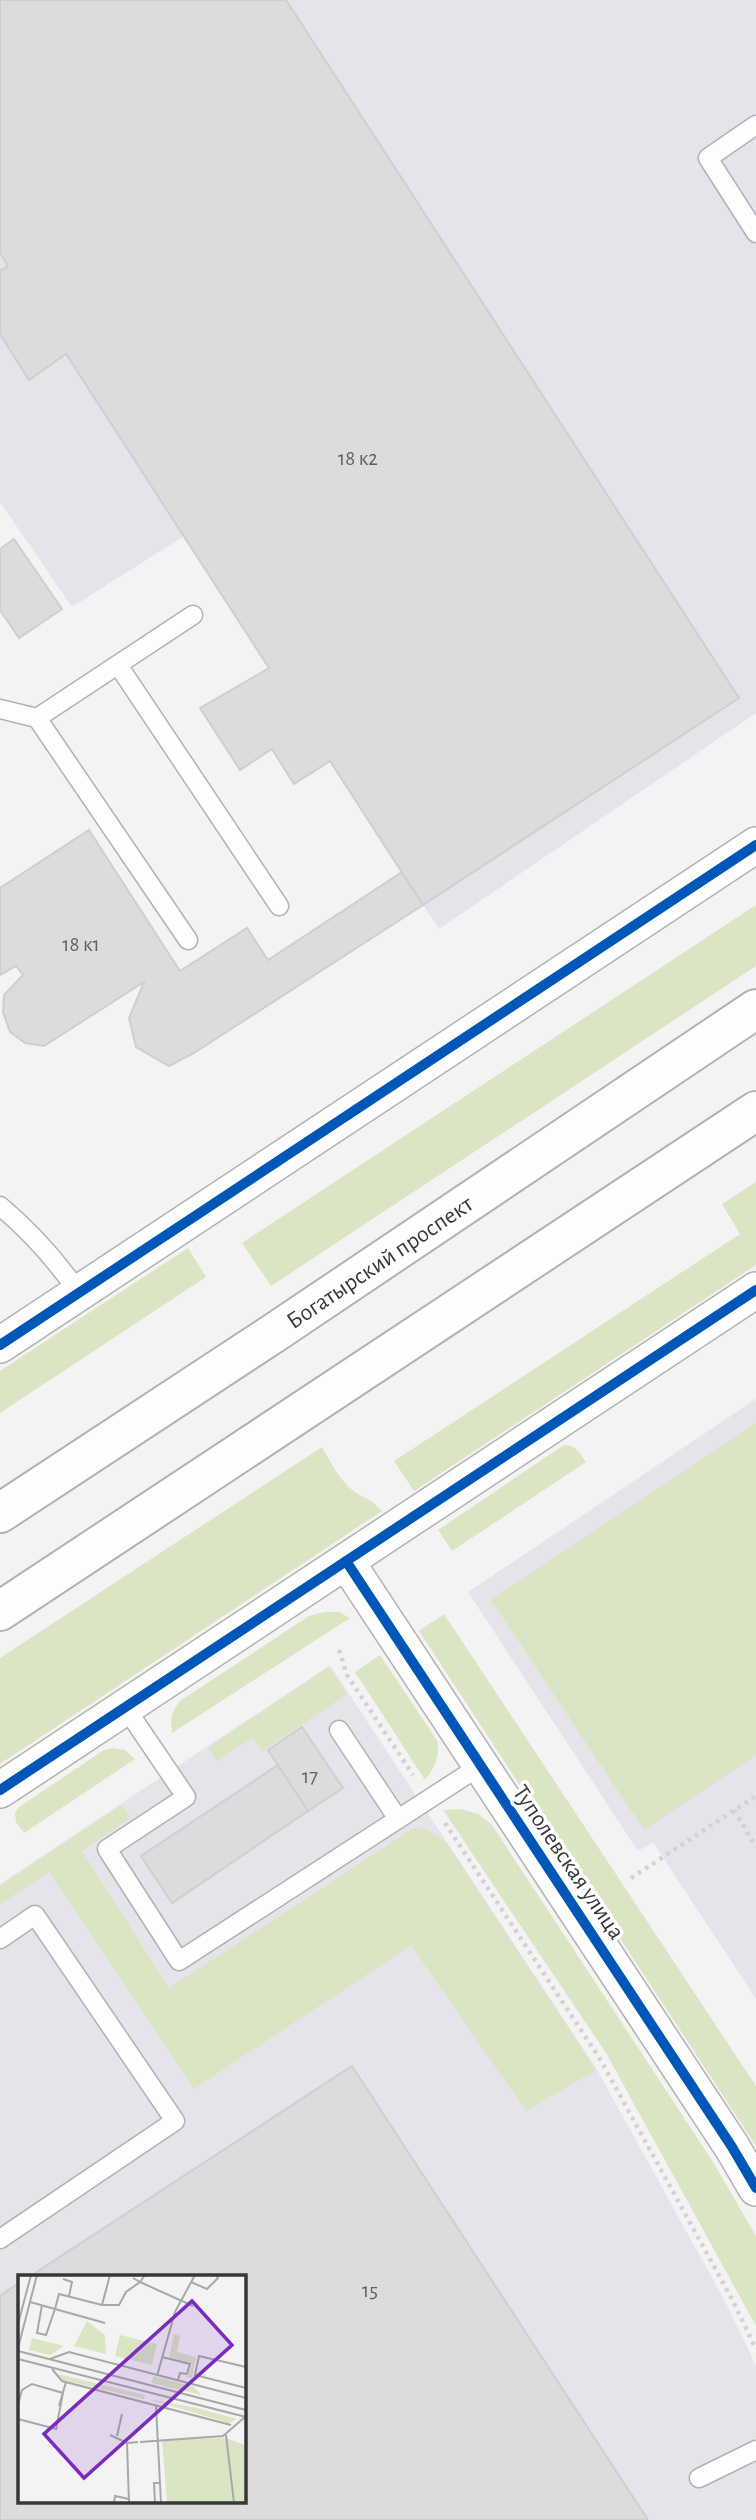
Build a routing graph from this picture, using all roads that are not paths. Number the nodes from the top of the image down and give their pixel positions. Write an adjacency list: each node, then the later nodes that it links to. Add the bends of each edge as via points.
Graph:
1 (756, 125): 2 (lane, via 708,158)
2 (756, 233)
3 (193, 615): 4 (lane)
4 (118, 665): 6 (lane); 8 (lane)
5 (0, 709): 6 (lane)
6 (37, 718): 9 (lane)
7 (756, 845): 14 (street)
8 (279, 906)
9 (188, 940)
10 (756, 1009): 16 (main road, Богатырский проспект)
11 (756, 1111): 18 (main road)
12 (0, 1206): 14 (lane, via 55,1259)
13 (756, 1290): 17 (street)
14 (79, 1293): 15 (street)
15 (0, 1345)
16 (0, 1513)
17 (346, 1560): 19 (street); 21 (street, Туполевская улица)
18 (0, 1611)
19 (125, 1707): 22 (street); 23 (lane, via 186,1797 107,1849 180,1961)
20 (339, 1730): 23 (lane)
21 (480, 1766): 23 (lane); 25 (street, Туполевская улица)
22 (0, 1790)
23 (398, 1819)
24 (0, 1939): 26 (lane, via 35,1915 175,2121)
25 (756, 2188)
26 (0, 2239)
27 (756, 2450): 28 (lane)
28 (699, 2478)

